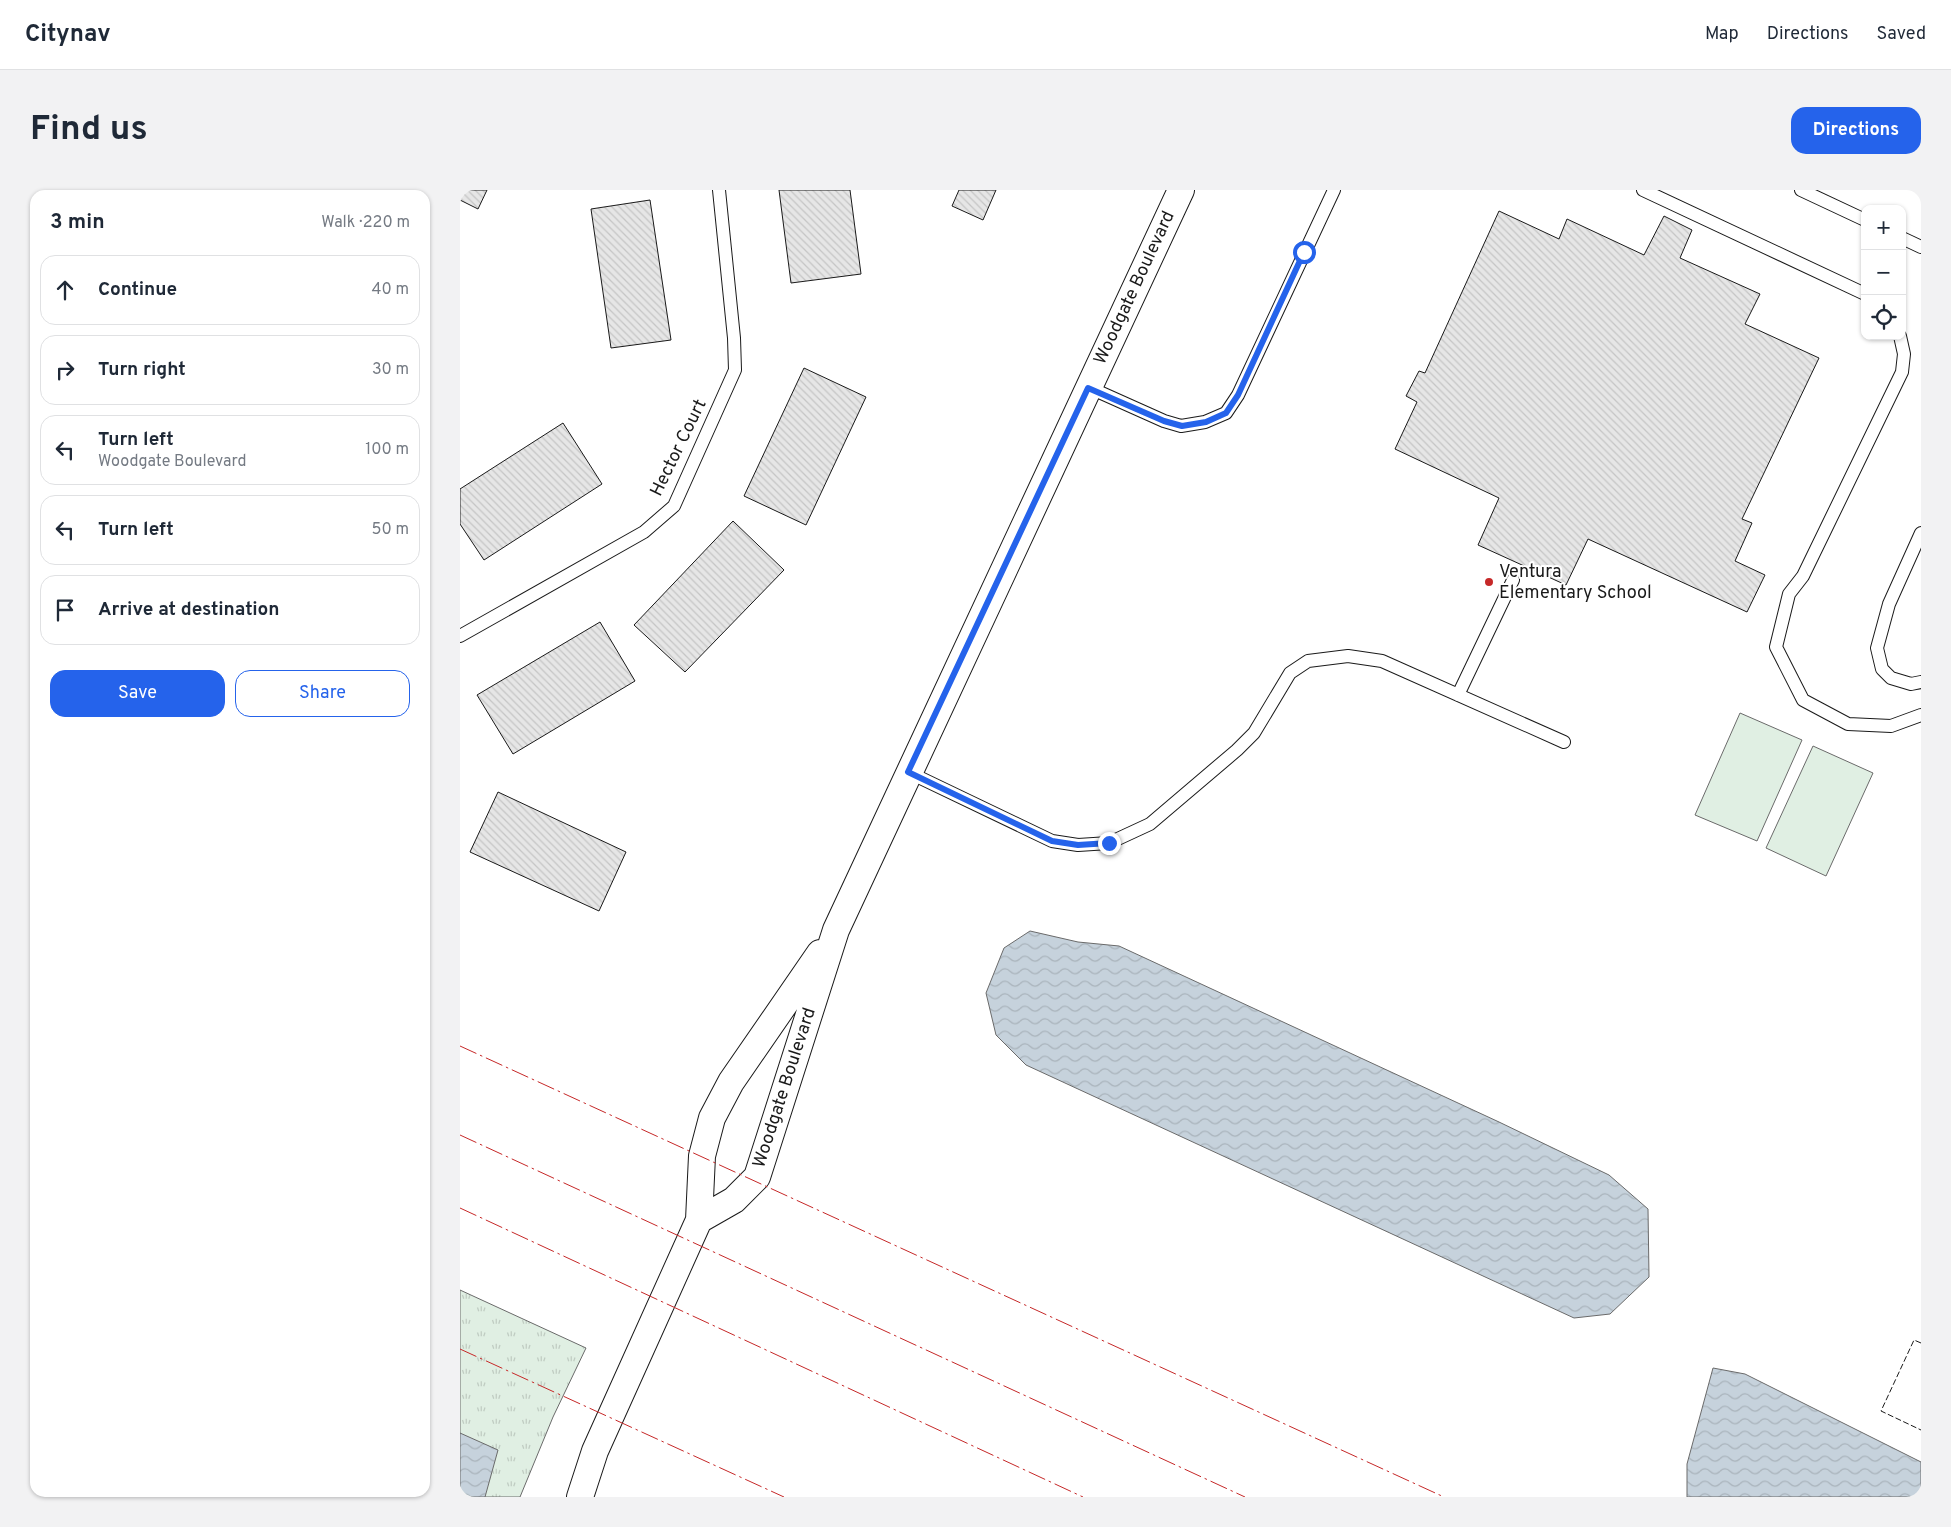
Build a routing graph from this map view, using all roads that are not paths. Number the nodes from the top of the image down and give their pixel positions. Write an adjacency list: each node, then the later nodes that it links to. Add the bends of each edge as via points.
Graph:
1 (718, 190): 14 (lane, Hector Court, via 735,370 674,506 644,532)
2 (1181, 190): 11 (street, Woodgate Boulevard)
3 (1334, 190): 11 (lane, via 1238,395 1226,413 1206,422 1182,426)
4 (1643, 190): 9 (lane)
5 (1801, 190): 6 (lane)
6 (1861, 218)
7 (1906, 240): 8 (lane)
8 (1921, 247)
9 (1861, 292)
10 (1901, 340): 17 (lane, via 1904,354 1902,372 1803,576 1789,594 1776,646 1803,700 1848,724 1891,726)
11 (1088, 388): 19 (street, Woodgate Boulevard)
12 (1921, 533): 15 (lane, via 1889,604 1877,648 1882,669 1891,678 1911,684)
13 (1512, 580): 16 (lane)
14 (460, 636)
15 (1921, 682)
16 (1458, 695): 18 (lane); 19 (lane, via 1382,661 1348,656 1308,661 1290,673 1254,733 1237,750 1150,824 1109,843 1078,845 1052,841)
17 (1921, 714)
18 (1564, 742)
19 (908, 772): 20 (street, Woodgate Boulevard)
20 (836, 930): 21 (street, Woodgate Boulevard, via 730,1082 712,1118 702,1156); 21 (street, Woodgate Boulevard, via 756,1176 734,1200)
21 (699, 1220): 22 (street, Woodgate Boulevard, via 594,1451)
22 (580, 1497)

